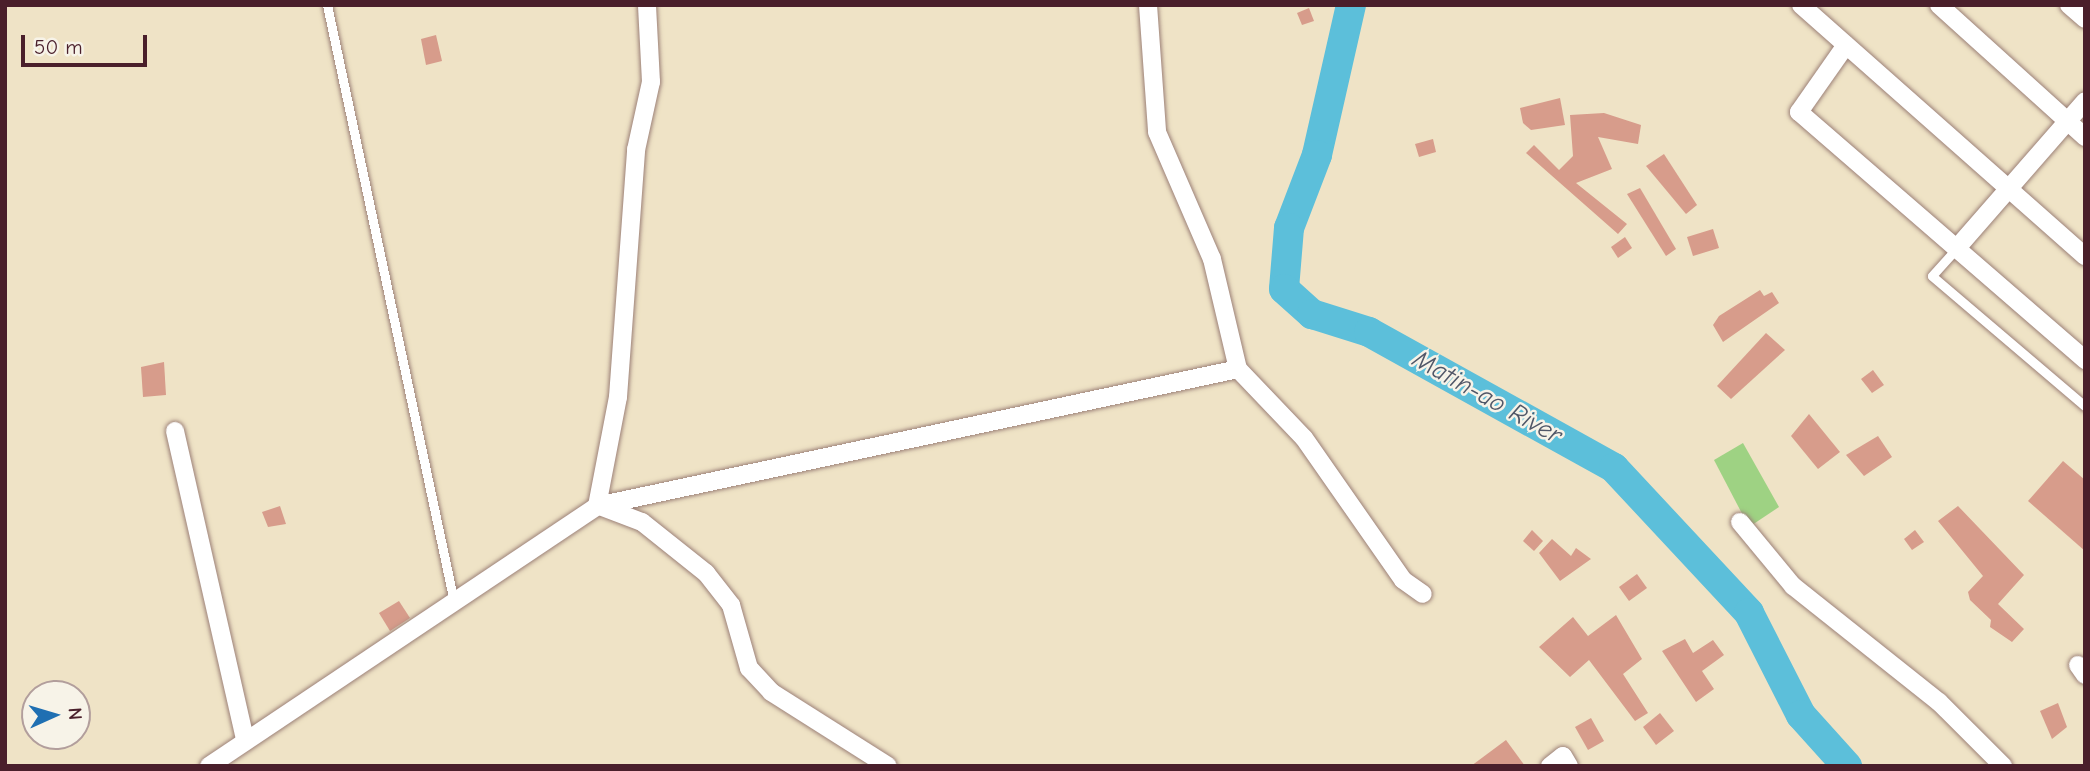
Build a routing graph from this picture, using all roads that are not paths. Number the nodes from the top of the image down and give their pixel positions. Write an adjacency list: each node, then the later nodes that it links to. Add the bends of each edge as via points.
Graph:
1 (327, 5): 22 (lane)
2 (646, 5): 19 (street, via 651,82 636,150 618,397)
3 (1148, 5): 16 (street, via 1157,132 1212,259)
4 (1801, 5): 8 (street)
5 (1940, 5): 10 (street)
6 (2069, 5): 7 (street)
7 (2085, 19)
8 (1846, 45): 12 (street); 13 (street, via 1799,112)
9 (2085, 102): 10 (street)
10 (2067, 121): 11 (street); 12 (street)
11 (2085, 137)
12 (2009, 189): 13 (street); 14 (street)
13 (1956, 248): 15 (street); 17 (lane, via 1933,276)
14 (2085, 256)
15 (2085, 360)
16 (1238, 369): 19 (street, via 931,430); 21 (street, via 1304,438 1404,580)
17 (2085, 406)
18 (175, 431): 23 (street)
19 (597, 506): 22 (street); 25 (street, via 642,522 706,573 731,605 750,668 771,692)
20 (1740, 522): 26 (street, via 1793,586 1939,702)
21 (1423, 594)
22 (454, 602): 23 (street)
23 (245, 738): 24 (street)
24 (209, 766)
25 (888, 766)
26 (2003, 766)

